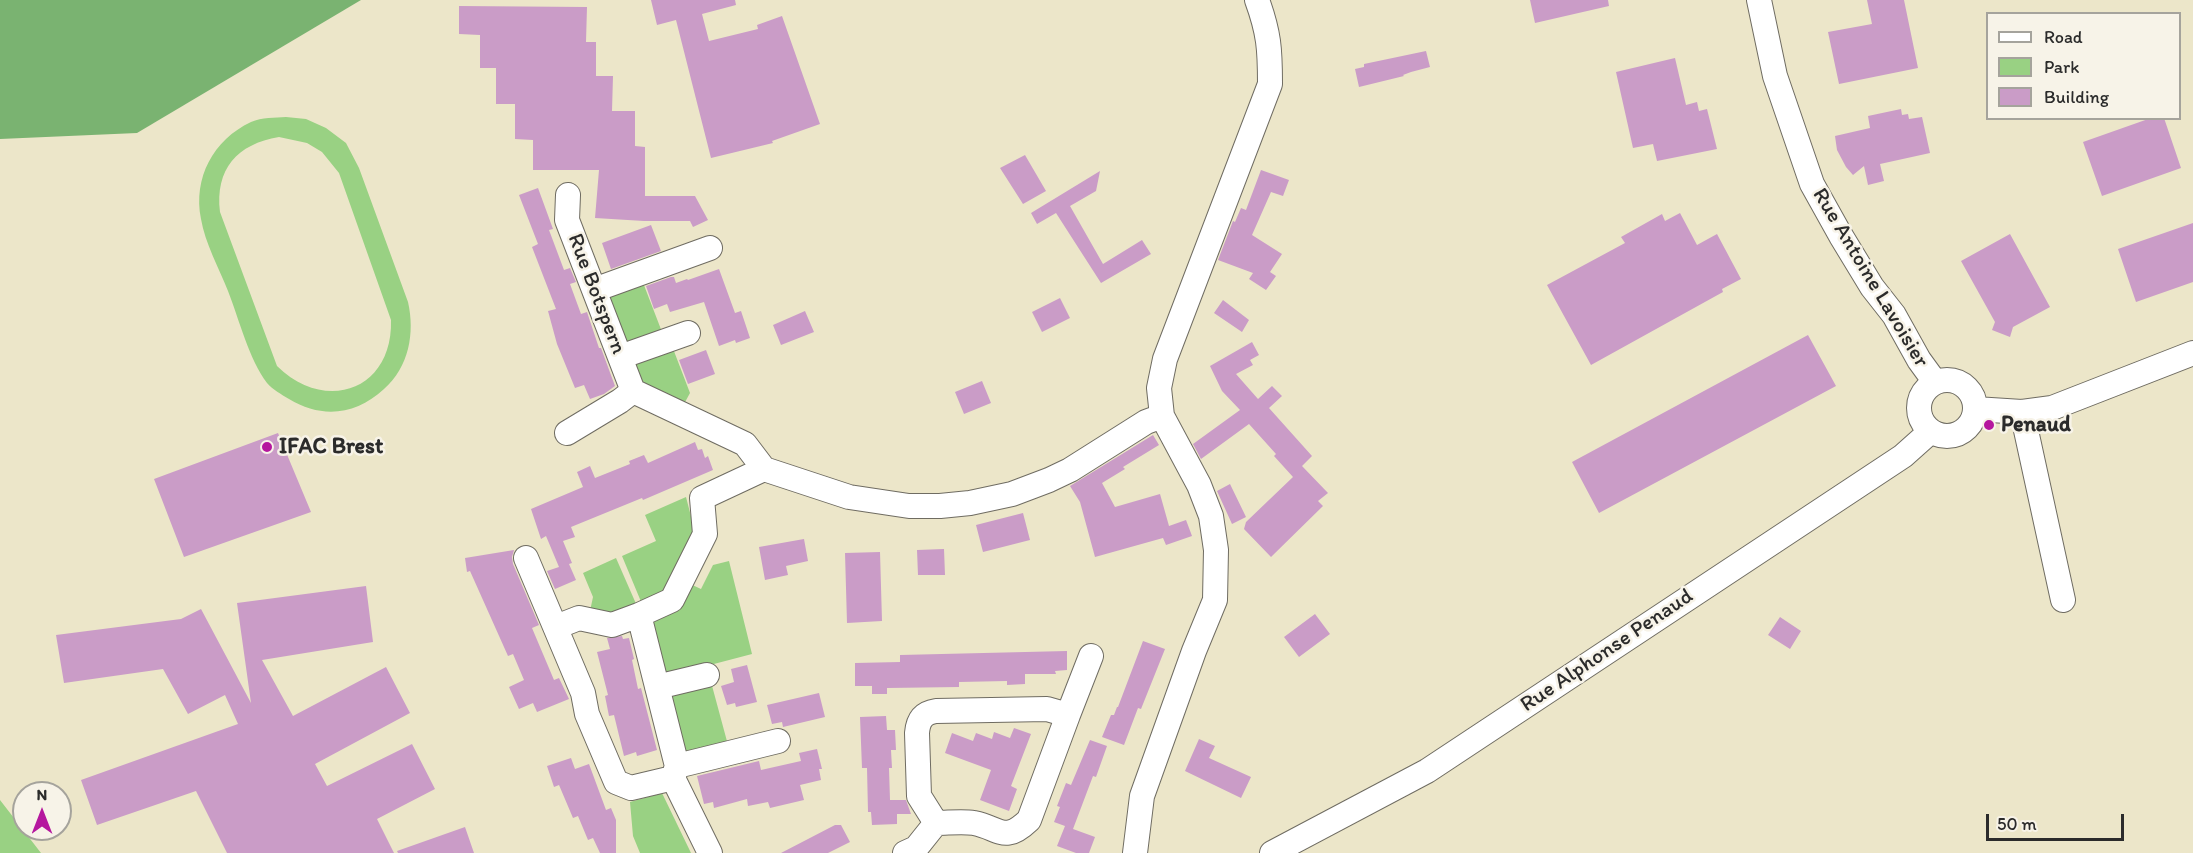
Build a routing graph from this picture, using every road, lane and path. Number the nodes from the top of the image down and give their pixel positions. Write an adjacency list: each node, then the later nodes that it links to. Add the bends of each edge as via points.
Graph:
1 (1257, 0): 13 (street, via 1268,29 1270,84 1165,359 1159,388)
2 (1759, 0): 9 (street, Rue Antoine Lavoisier, via 1774,76 1812,184 1872,287)
3 (568, 195): 5 (street, Rue Botspern, via 567,220)
4 (710, 248): 5 (street)
5 (594, 290): 8 (street, Rue Botspern)
6 (688, 333): 8 (street)
7 (2193, 353): 12 (street, via 2052,408)
8 (620, 357): 10 (street, Rue Botspern)
9 (1935, 382): 11 (street, via 1953,380 1964,386); 14 (street, via 1919,401 1918,411)
10 (633, 391): 15 (street); 16 (street, via 745,444)
11 (1975, 409): 12 (street); 14 (street, via 1970,424 1963,430 1943,436)
12 (2022, 412): 18 (street)
13 (1162, 417): 16 (street, via 1146,422 1049,480 1012,494 970,503 879,503); 30 (street, via 1211,516 1216,550 1215,600 1142,796)
14 (1931, 431): 31 (street, Rue Alphonse Penaud, via 1903,456 1427,771)
15 (567, 432)
16 (764, 469): 19 (street, via 702,498 705,534 672,600)
17 (526, 558): 20 (street)
18 (2063, 600)
19 (639, 615): 20 (street, via 612,625 579,618); 23 (street)
20 (555, 627): 26 (street, via 584,693 586,714 616,782 631,788)
21 (1091, 656): 24 (street)
22 (707, 675): 23 (street)
23 (657, 687): 26 (street)
24 (1068, 715): 27 (street, via 1029,820 1018,831 1002,834 974,823); 27 (street, via 1047,709 1025,709 936,711 922,717 917,733 919,796)
25 (778, 741): 26 (street)
26 (675, 772): 28 (street)
27 (936, 823): 29 (street, via 916,848)
28 (710, 853)
29 (905, 853)
30 (1135, 853)
31 (1272, 853)

